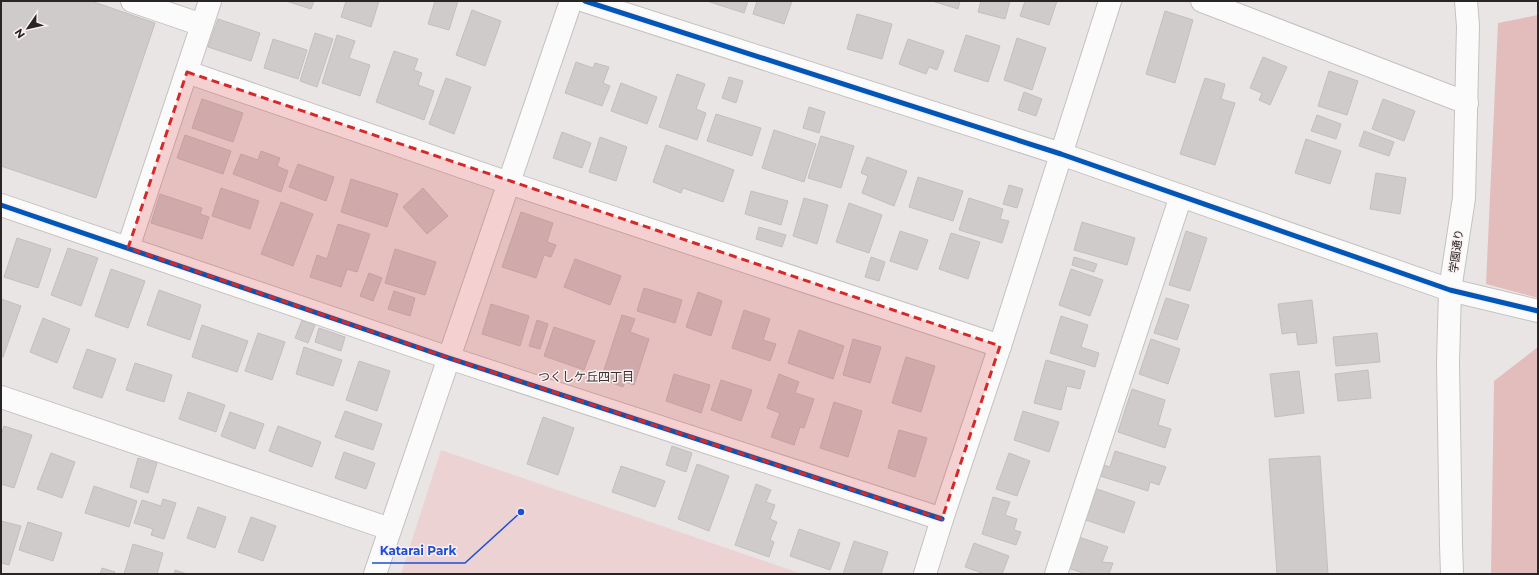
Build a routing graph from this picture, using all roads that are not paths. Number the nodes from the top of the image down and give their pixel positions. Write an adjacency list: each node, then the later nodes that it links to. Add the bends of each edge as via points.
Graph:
1 (132, 1): 8 (street)
2 (210, 1): 8 (street)
3 (572, 1): 12 (street)
4 (585, 1): 11 (street)
5 (1110, 1): 11 (street)
6 (1202, 1): 10 (street)
7 (1466, 1): 10 (street, 学園通り)
8 (202, 25): 9 (street)
9 (187, 72): 12 (street); 15 (street)
10 (1467, 103): 16 (street, 学園通り, via 1464,198)
11 (1061, 154): 13 (street); 18 (street)
12 (509, 182): 18 (street); 19 (street)
13 (1181, 196): 16 (street); 25 (street)
14 (1, 204): 15 (street)
15 (128, 248): 19 (street)
16 (1450, 290): 17 (street); 26 (street, 学園通り, via 1447,399)
17 (1538, 311)
18 (1000, 346): 21 (street)
19 (449, 358): 21 (street); 22 (street)
20 (1, 397): 22 (street)
21 (942, 519): 24 (street)
22 (390, 529): 23 (street)
23 (375, 574)
24 (925, 574)
25 (1056, 574)
26 (1452, 574)

